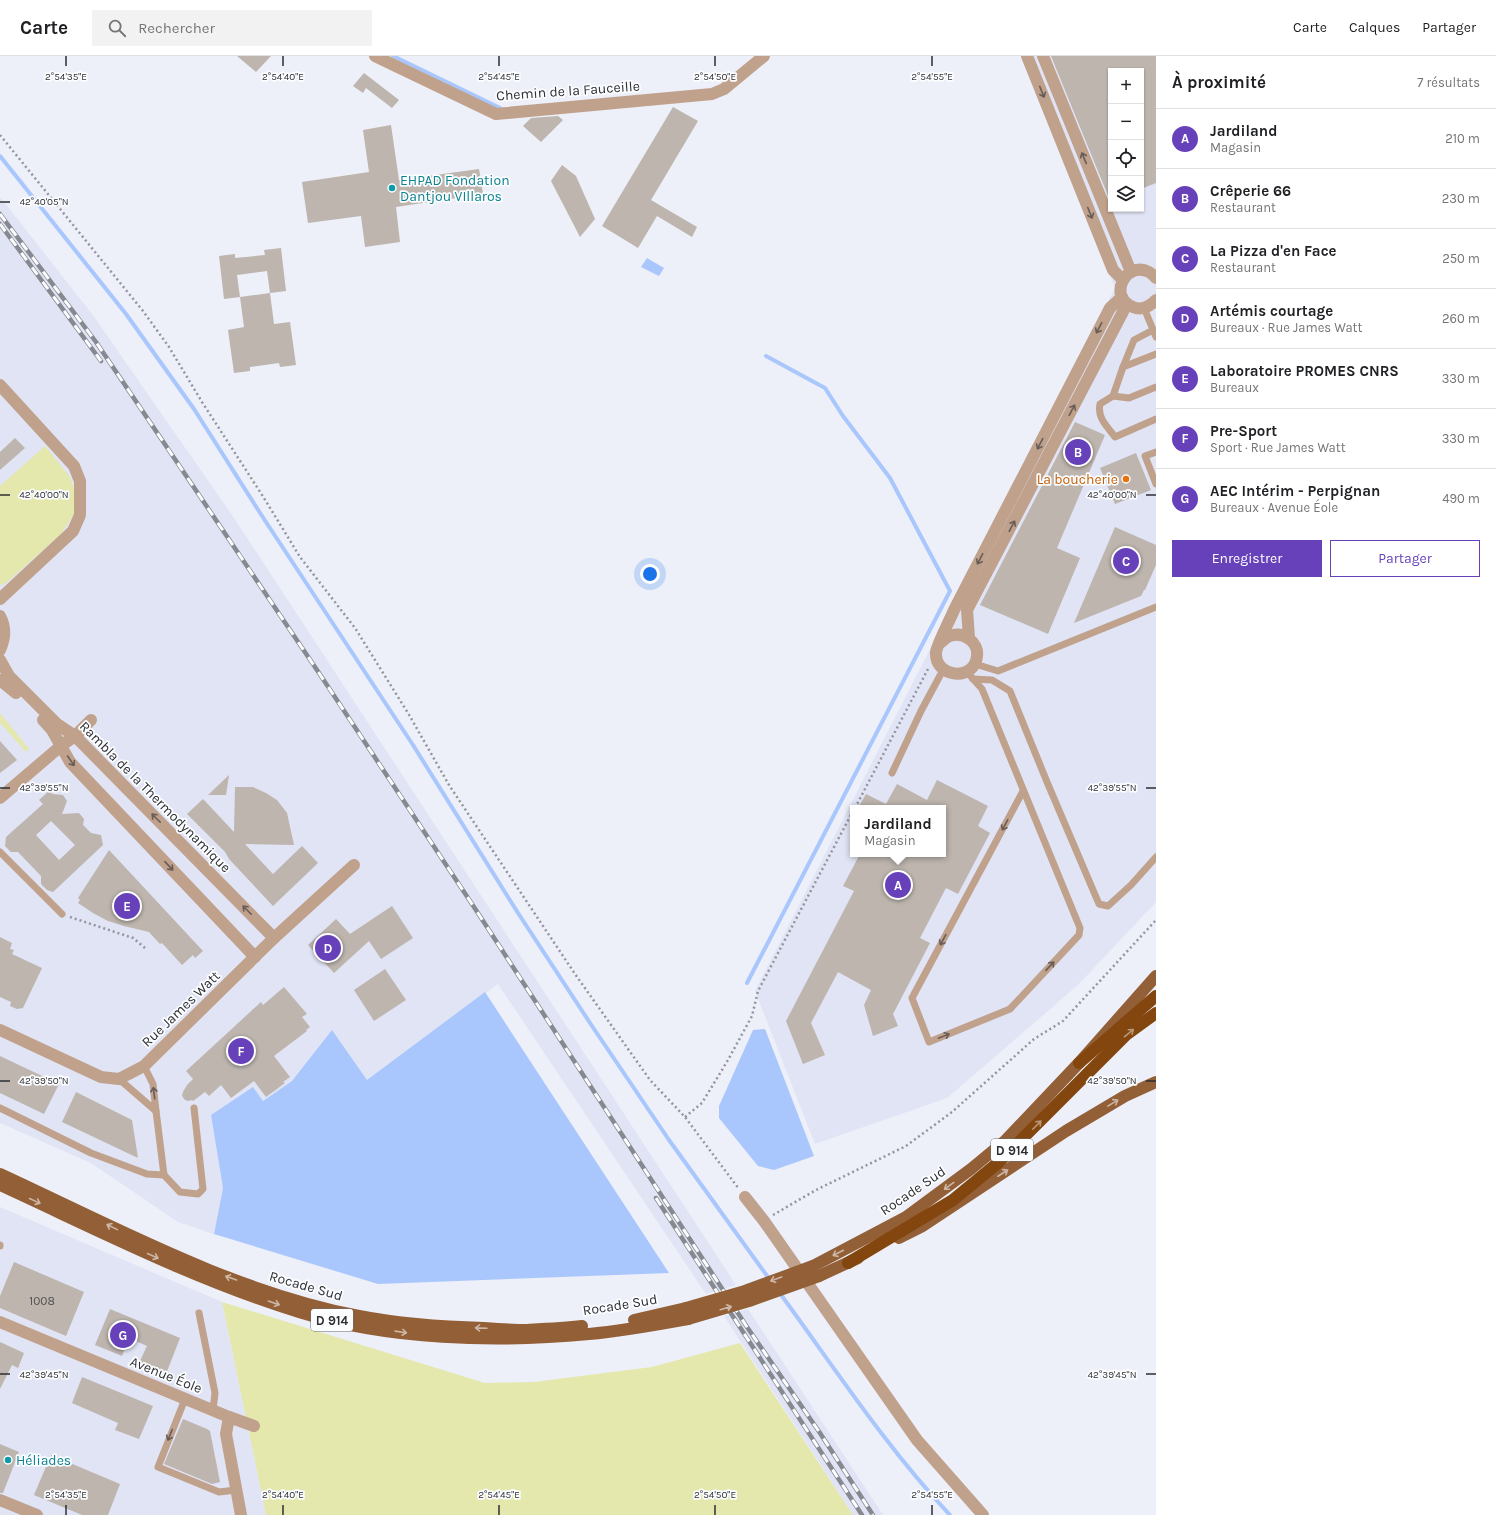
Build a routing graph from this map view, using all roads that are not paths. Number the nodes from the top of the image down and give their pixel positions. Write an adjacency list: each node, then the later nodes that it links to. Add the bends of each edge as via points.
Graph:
1 (375, 56): 2 (street, Chemin de la Fauceille, via 496,114 712,94 724,89)
2 (764, 56)
3 (1027, 56): 5 (street, one-way to 5, via 1113,270)
4 (1043, 56): 5 (street, one-way to 4)
5 (1127, 276): 6 (street, via 1140,269); 7 (street, via 1120,288)
6 (1156, 278)
7 (1124, 300): 9 (street, via 1135,308); 22 (street, one-way to 7, via 967,610); 23 (street, one-way to 23, via 1110,308 954,610)
8 (1156, 300): 9 (street)
9 (1144, 308): 10 (lane)
10 (1155, 333): 12 (lane, via 1134,340)
11 (1156, 354): 12 (lane)
12 (1122, 367): 15 (lane)
13 (0, 385): 19 (street, via 74,466 80,481 80,515 73,531)
14 (1156, 387): 15 (lane, via 1129,398)
15 (1113, 396): 16 (lane, via 1100,404 1098,411 1115,437)
16 (1156, 419)
17 (1156, 452): 18 (lane, via 1145,456)
18 (1156, 484)
19 (0, 599)
20 (1156, 607): 27 (lane, via 998,671)
21 (0, 616): 24 (street, via 4,624 4,641)
22 (969, 638): 23 (street, via 962,635 950,636); 27 (street, via 976,646 978,655)
23 (938, 648): 26 (street, via 938,662)
24 (0, 650)
25 (0, 660): 30 (street, Rambla de la Thermodynamique, via 9,676 57,724)
26 (943, 670): 27 (street, via 955,675); 32 (lane)
27 (972, 672): 33 (lane, via 982,689); 36 (lane, via 1010,691 1099,904 1108,906)
28 (0, 680): 31 (street, Rambla de la Thermodynamique, via 30,706)
29 (91, 720): 30 (street)
30 (75, 736): 31 (street); 39 (street, Rambla de la Thermodynamique, one-way to 30)
31 (62, 745): 34 (street); 40 (street, Rambla de la Thermodynamique, one-way to 40, via 70,762)
32 (892, 773)
33 (1023, 791): 33 (lane, one-way to 33, via 912,998 929,1042 1010,1009 1079,935 1080,928)
34 (0, 798)
35 (0, 852): 38 (lane)
36 (1156, 857)
37 (354, 865): 39 (street, Rue James Watt)
38 (62, 914)
39 (274, 938): 40 (street, Rue James Watt)
40 (255, 957): 46 (street, Rue James Watt)
41 (1156, 976): 45 (main road, Rocade Sud / D 914)
42 (1156, 996): 45 (highway, D 914)
43 (1156, 1012): 56 (highway, D 914, one-way to 43, via 953,1200 994,1167 1126,1035)
44 (0, 1030): 47 (street, via 101,1077)
45 (1079, 1063): 57 (main road, Rocade Sud / D 914, one-way to 57, via 1006,1140 972,1169 906,1217)
46 (144, 1066): 47 (street, Rue James Watt); 51 (lane, one-way to 46, via 152,1084)
47 (119, 1079): 51 (lane)
48 (1156, 1082): 56 (main road, Rocade Sud / D 914, one-way to 48, via 921,1227 1066,1131 1124,1096)
49 (0, 1108): 53 (lane, via 91,1153 147,1174)
50 (194, 1108): 53 (lane, via 204,1189 198,1194 180,1192)
51 (156, 1111): 53 (lane)
52 (0, 1174): 59 (main road, Rocade Sud / D 914, one-way to 52, via 590,1326 526,1330 407,1324 358,1316 303,1302 223,1276)
53 (164, 1175)
54 (0, 1184): 59 (main road, Rocade Sud / D 914, one-way to 59, via 218,1284 300,1312 356,1326 407,1333 526,1339 644,1327)
55 (745, 1197): 69 (street, via 917,1440)
56 (848, 1263): 57 (main road, Rocade Sud / D 914)
57 (816, 1271): 59 (main road, Rocade Sud / D 914, bridge, via 749,1301)
58 (199, 1313): 62 (lane, via 215,1393)
59 (687, 1313)
60 (0, 1322): 61 (street, Avenue Éole)
61 (185, 1399): 62 (street, Avenue Éole); 65 (lane, one-way to 65, via 158,1467 219,1492)
62 (213, 1410): 63 (street, Avenue Éole)
63 (228, 1417): 64 (street, Avenue Éole); 65 (street, via 226,1434)
64 (254, 1426)
65 (236, 1490): 68 (street)
66 (0, 1500): 67 (street)
67 (37, 1515)
68 (241, 1515)
69 (983, 1515)

